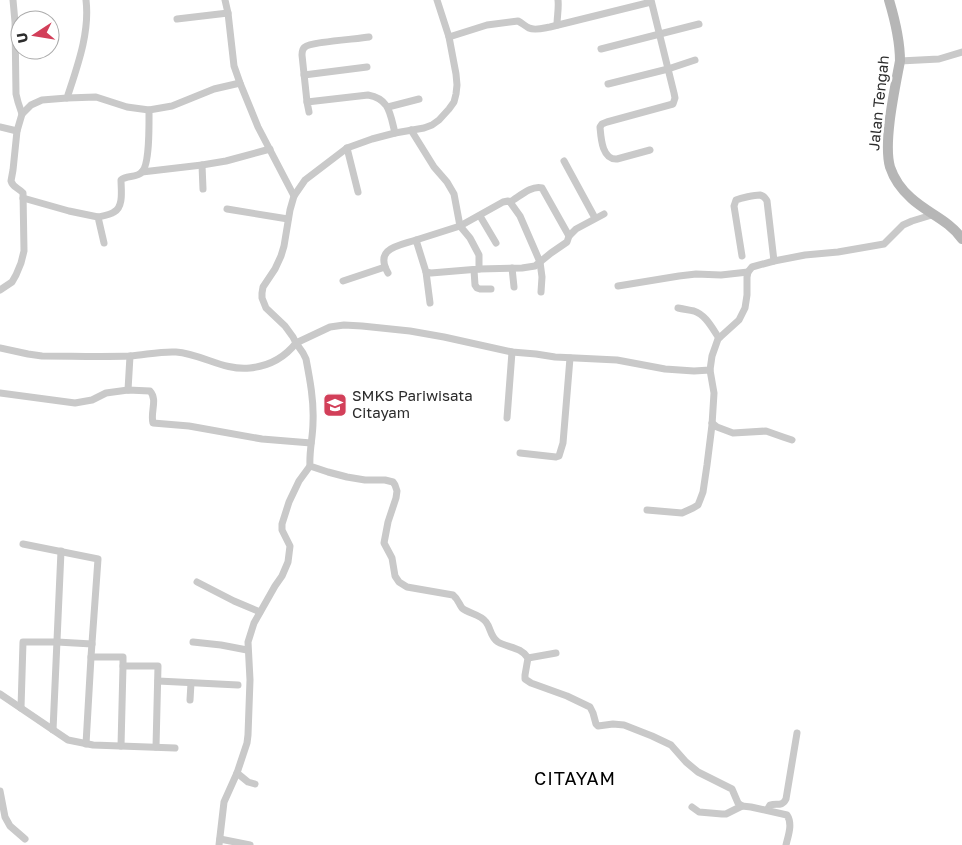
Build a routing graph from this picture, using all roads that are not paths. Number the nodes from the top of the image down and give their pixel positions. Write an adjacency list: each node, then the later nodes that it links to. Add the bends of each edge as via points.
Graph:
1 (13, 0): 30 (street, via 16,94)
2 (86, 0): 24 (street, via 84,39)
3 (225, 0): 8 (street)
4 (437, 0): 14 (street)
5 (558, 0): 11 (street)
6 (889, 0): 18 (main road, Jalan Tengah)
7 (651, 1): 11 (street); 12 (street)
8 (228, 13): 9 (street); 22 (street, via 234,66)
9 (177, 19)
10 (699, 24): 12 (street)
11 (557, 25): 14 (street, via 534,29 518,21 478,27)
12 (660, 34): 15 (street); 20 (street)
13 (369, 37): 21 (street, via 305,47 302,55)
14 (449, 37): 32 (street, via 457,85 454,102 432,125)
15 (601, 49)
16 (962, 52): 18 (street, via 939,59)
17 (695, 60): 20 (street)
18 (900, 61): 48 (main road, Jalan Tengah, via 889,133 890,165 904,190)
19 (367, 67): 21 (street)
20 (668, 69): 23 (street); 37 (street, via 675,98 673,104 600,126 605,152 612,159)
21 (304, 75): 26 (street)
22 (240, 83): 28 (street, via 214,88 172,106); 36 (street)
23 (608, 84)
24 (66, 98): 28 (street, via 96,97); 30 (street, via 42,100 31,104)
25 (419, 99): 27 (street)
26 (307, 102): 27 (street, via 368,95 377,97); 29 (street)
27 (388, 107): 34 (street)
28 (150, 110): 40 (street, via 148,152)
29 (308, 112)
30 (22, 114): 33 (street)
31 (0, 127): 33 (street)
32 (411, 130): 34 (street); 53 (street, via 454,194)
33 (17, 131): 44 (street, via 11,181 21,190)
34 (395, 133): 35 (street)
35 (348, 148): 42 (street); 43 (street, via 305,180)
36 (270, 149): 39 (street); 43 (street)
37 (650, 150)
38 (564, 161): 51 (street)
39 (202, 165): 40 (street); 41 (street)
40 (142, 172): 50 (street, via 121,180 118,209)
41 (204, 189)
42 (358, 192)
43 (294, 196): 52 (street)
44 (23, 198): 50 (street); 70 (street, via 24,251 12,282)
45 (510, 202): 49 (street, via 503,202); 54 (street, via 536,187 542,188); 61 (street, via 520,216)
46 (227, 209): 52 (street)
47 (604, 214): 51 (street)
48 (934, 214): 55 (main road, Jalan Tengah); 60 (street, via 904,225 884,244)
49 (480, 216): 53 (street); 58 (street)
50 (98, 217): 57 (street)
51 (596, 218): 54 (street)
52 (288, 219): 75 (street, via 281,256 263,288 262,298 266,308 285,326)
53 (460, 226): 56 (street); 63 (street, via 477,250 480,260)
54 (570, 236): 61 (street, via 567,242)
55 (962, 239)
56 (416, 240): 64 (street); 66 (street, via 389,249 384,257 387,270)
57 (104, 243)
58 (496, 243)
59 (742, 256): 60 (street, via 734,206 741,198 761,196 767,201)
60 (774, 261): 65 (street, via 752,267)
61 (540, 262): 62 (street, via 529,268); 71 (street)
62 (512, 268): 63 (street); 68 (street)
63 (477, 270): 64 (street); 69 (street, via 477,288)
64 (426, 272): 72 (street)
65 (748, 272): 67 (street, via 696,274); 74 (street, via 745,308 738,320)
66 (343, 281)
67 (618, 286)
68 (514, 287)
69 (491, 288)
70 (0, 290)
71 (541, 292)
72 (430, 303)
73 (678, 308): 74 (street, via 700,315)
74 (719, 338): 80 (street)
75 (296, 343): 77 (street, via 324,329 344,325 435,335); 78 (street, via 285,355 250,368 232,368 184,353); 86 (street, via 306,359 311,386 314,409)
76 (0, 348): 78 (street, via 42,356)
77 (512, 352): 79 (street); 83 (street)
78 (130, 356): 81 (street)
79 (570, 358): 80 (street); 87 (street, via 559,456)
80 (710, 370): 84 (street, via 714,393)
81 (128, 390): 82 (street, via 75,403); 86 (street, via 152,392 153,423)
82 (0, 394)
83 (507, 418)
84 (712, 423): 85 (street, via 733,433 766,430); 89 (street, via 703,492 698,505 682,513)
85 (792, 440)
86 (310, 443): 88 (street)
87 (520, 453)
88 (310, 466): 93 (street, via 288,502 282,524 290,546 288,562); 100 (street, via 365,480 392,482 397,491 384,546 391,554 399,582 407,588 453,595 461,607 485,620 497,641 516,648)
89 (647, 510)
90 (23, 544): 91 (street)
91 (61, 551): 94 (street); 96 (street, via 98,558)
92 (197, 582): 93 (street)
93 (260, 612): 97 (street, via 252,629)
94 (57, 642): 96 (street); 107 (street, via 24,642); 108 (street)
95 (193, 642): 97 (street)
96 (92, 644): 99 (street)
97 (248, 650): 114 (street, via 248,735)
98 (556, 653): 100 (street)
99 (91, 657): 101 (street, via 123,657); 110 (street)
100 (528, 658): 117 (street, via 524,675 530,683 590,707 598,726 624,725 671,746 698,772 732,789)
101 (123, 666): 102 (street, via 158,666); 111 (street)
102 (158, 681): 103 (street); 112 (street)
103 (191, 683): 104 (street); 106 (street)
104 (238, 685)
105 (0, 694): 107 (street)
106 (190, 700)
107 (21, 708): 108 (street)
108 (53, 730): 110 (street, via 68,740)
109 (797, 733): 119 (street, via 786,799 780,805 770,805)
110 (86, 744): 111 (street)
111 (121, 746): 112 (street)
112 (156, 747): 113 (street)
113 (175, 748)
114 (237, 773): 115 (street); 121 (street, via 224,802)
115 (255, 784)
116 (0, 791): 120 (street, via 5,817)
117 (742, 806): 118 (street, via 726,814 699,812); 119 (street)
118 (692, 807)
119 (767, 810): 123 (street, via 789,818)
120 (25, 839)
121 (219, 842): 122 (street)
122 (250, 845)
123 (786, 845)

